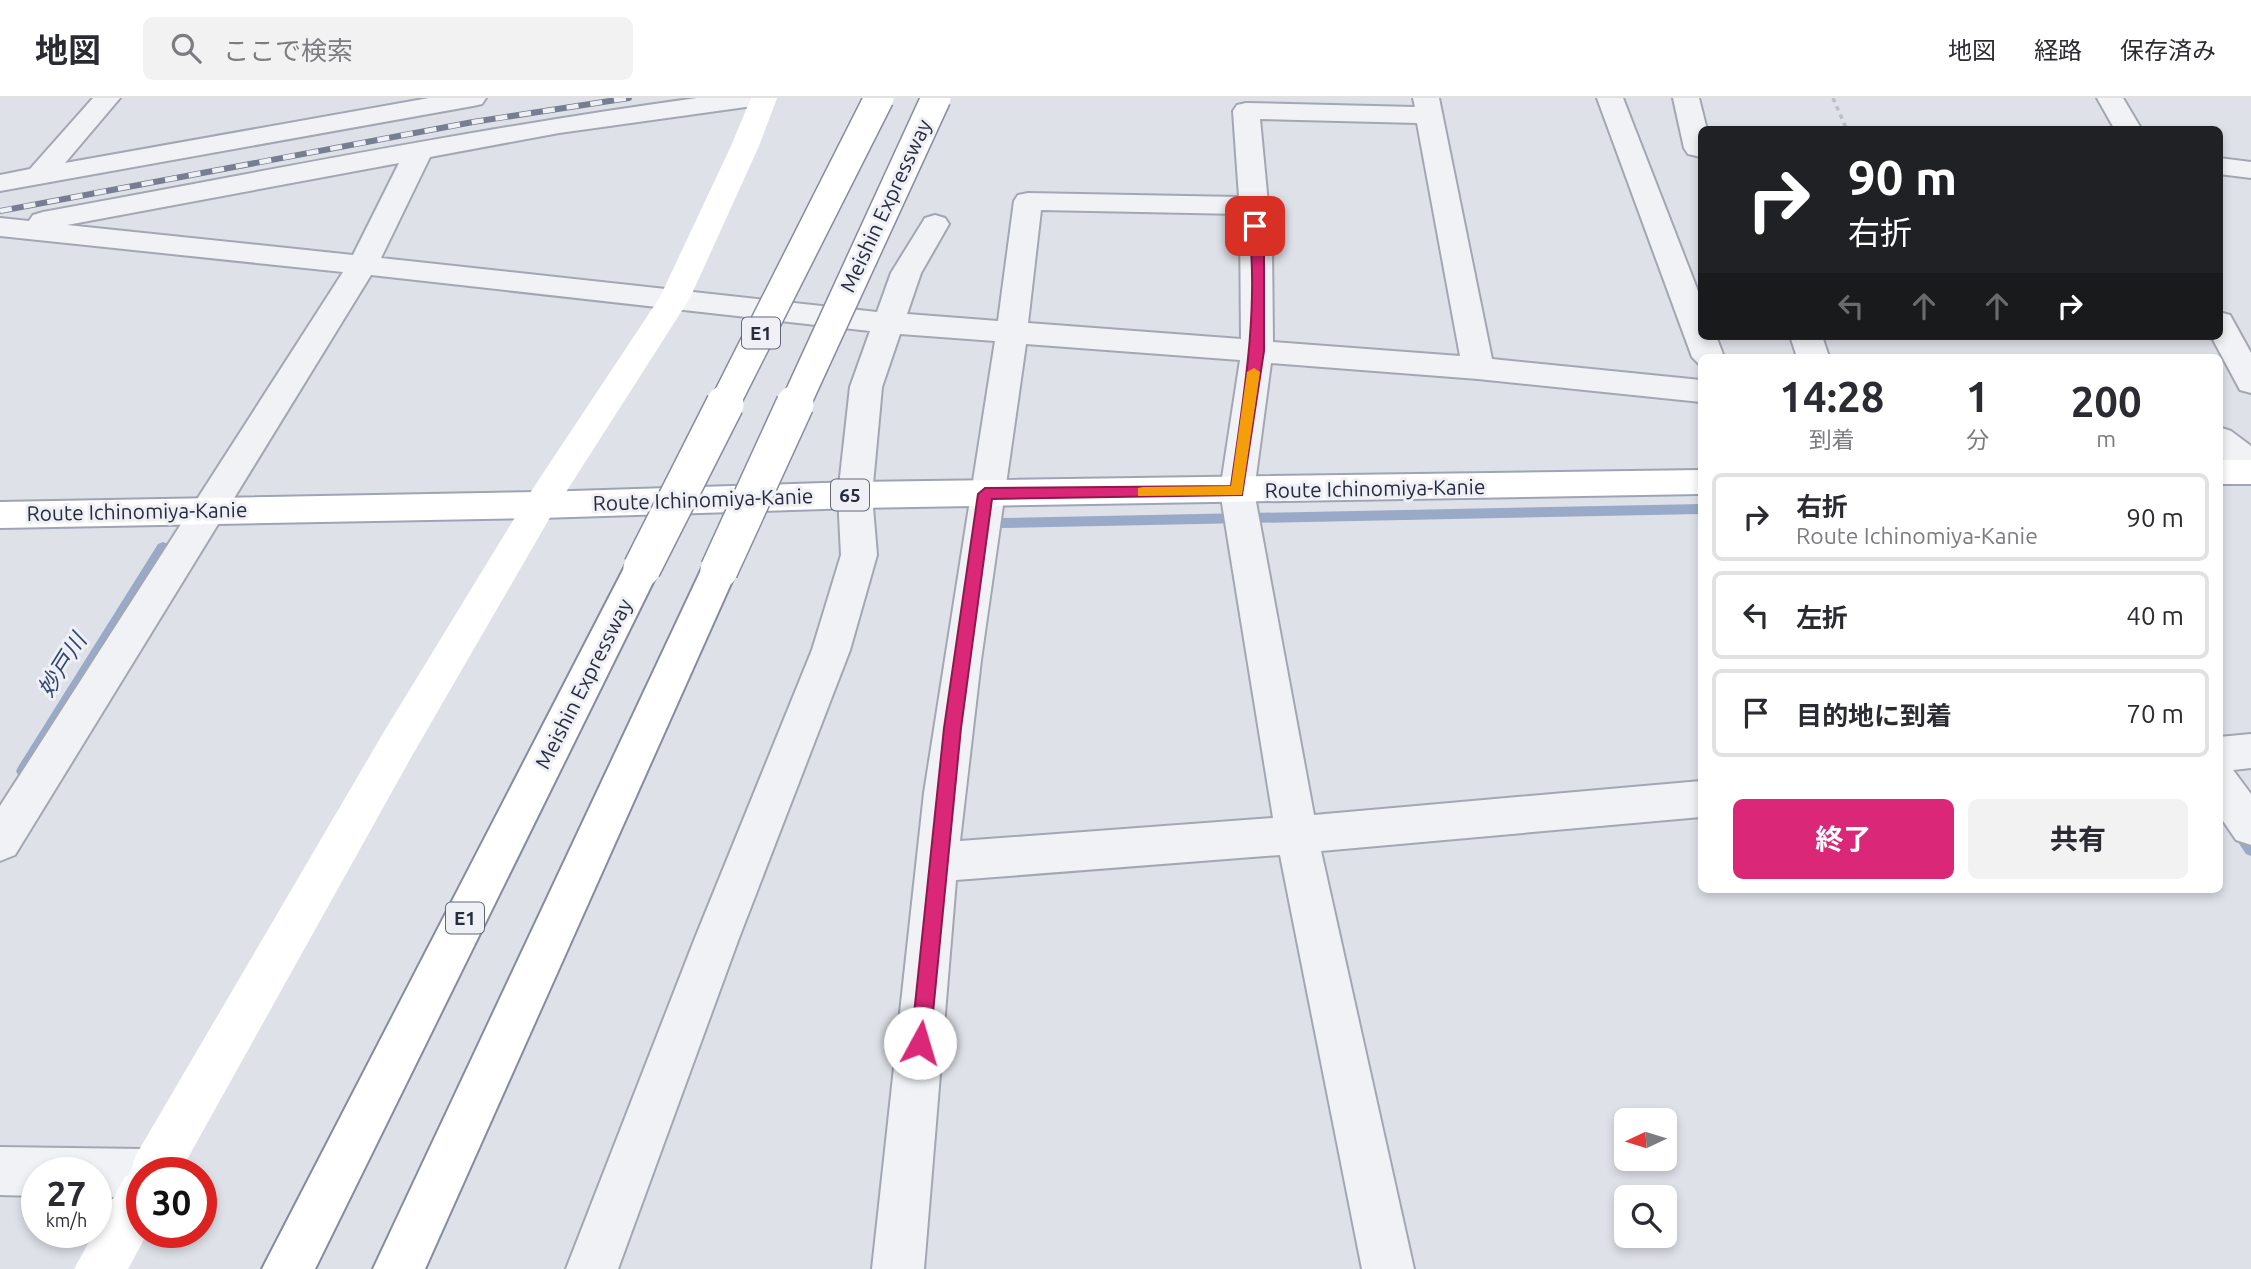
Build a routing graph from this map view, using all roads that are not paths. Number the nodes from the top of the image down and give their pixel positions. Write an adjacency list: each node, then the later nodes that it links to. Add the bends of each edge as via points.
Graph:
1 (107, 98): 16 (street)
2 (473, 98): 16 (street)
3 (753, 98): 13 (street)
4 (764, 98): 22 (main road)
5 (879, 98): 55 (main road, Meishin Expressway / E1, bridge)
6 (936, 98): 56 (main road, Meishin Expressway, bridge)
7 (1610, 98): 25 (street)
8 (1686, 98): 12 (street)
9 (2109, 98): 11 (street)
10 (1428, 106): 18 (street, via 1246,111); 28 (street)
11 (2126, 126)
12 (1698, 148)
13 (420, 149): 20 (street); 21 (street)
14 (2223, 166): 15 (street)
15 (2251, 170)
16 (39, 176): 17 (street)
17 (0, 183)
18 (1253, 206): 26 (street, via 1028,201); 27 (street, via 1258,246)
19 (935, 224): 23 (street, via 906,273)
20 (3, 228): 21 (street)
21 (362, 266): 22 (street); 39 (street)
22 (675, 298): 23 (street); 38 (main road)
23 (889, 323): 26 (street); 37 (street, via 866,387)
24 (2223, 330): 29 (street)
25 (1698, 331)
26 (1014, 332): 27 (street); 36 (street)
27 (1257, 351): 28 (street); 40 (street)
28 (1478, 368): 30 (street)
29 (2251, 382)
30 (1698, 391)
31 (2223, 443): 32 (street)
32 (2251, 459)
33 (2223, 472): 34 (main road)
34 (2251, 472)
35 (1698, 482): 40 (main road, Route Ichinomiya-Kanie / 65)
36 (985, 494): 37 (main road, Route Ichinomiya-Kanie / 65); 40 (main road, Route Ichinomiya-Kanie / 65); 49 (street)
37 (855, 495): 38 (main road, Route Ichinomiya-Kanie / 65); 57 (street, via 859,555 831,650)
38 (540, 505): 39 (main road, Route Ichinomiya-Kanie / 65); 50 (main road)
39 (210, 510): 41 (main road, Route Ichinomiya-Kanie / 65); 48 (street)
40 (1240, 510): 47 (street)
41 (0, 515)
42 (2251, 751): 43 (street)
43 (2223, 754)
44 (2223, 788): 46 (street)
45 (1698, 799): 47 (street)
46 (2251, 827)
47 (1297, 835): 49 (street); 59 (street)
48 (0, 842)
49 (939, 862): 58 (street)
50 (162, 1157)
51 (0, 1171): 52 (street)
52 (21, 1171)
53 (126, 1223): 54 (main road)
54 (100, 1269)
55 (288, 1269)
56 (399, 1269)
57 (592, 1269)
58 (898, 1269)
59 (1388, 1269)

